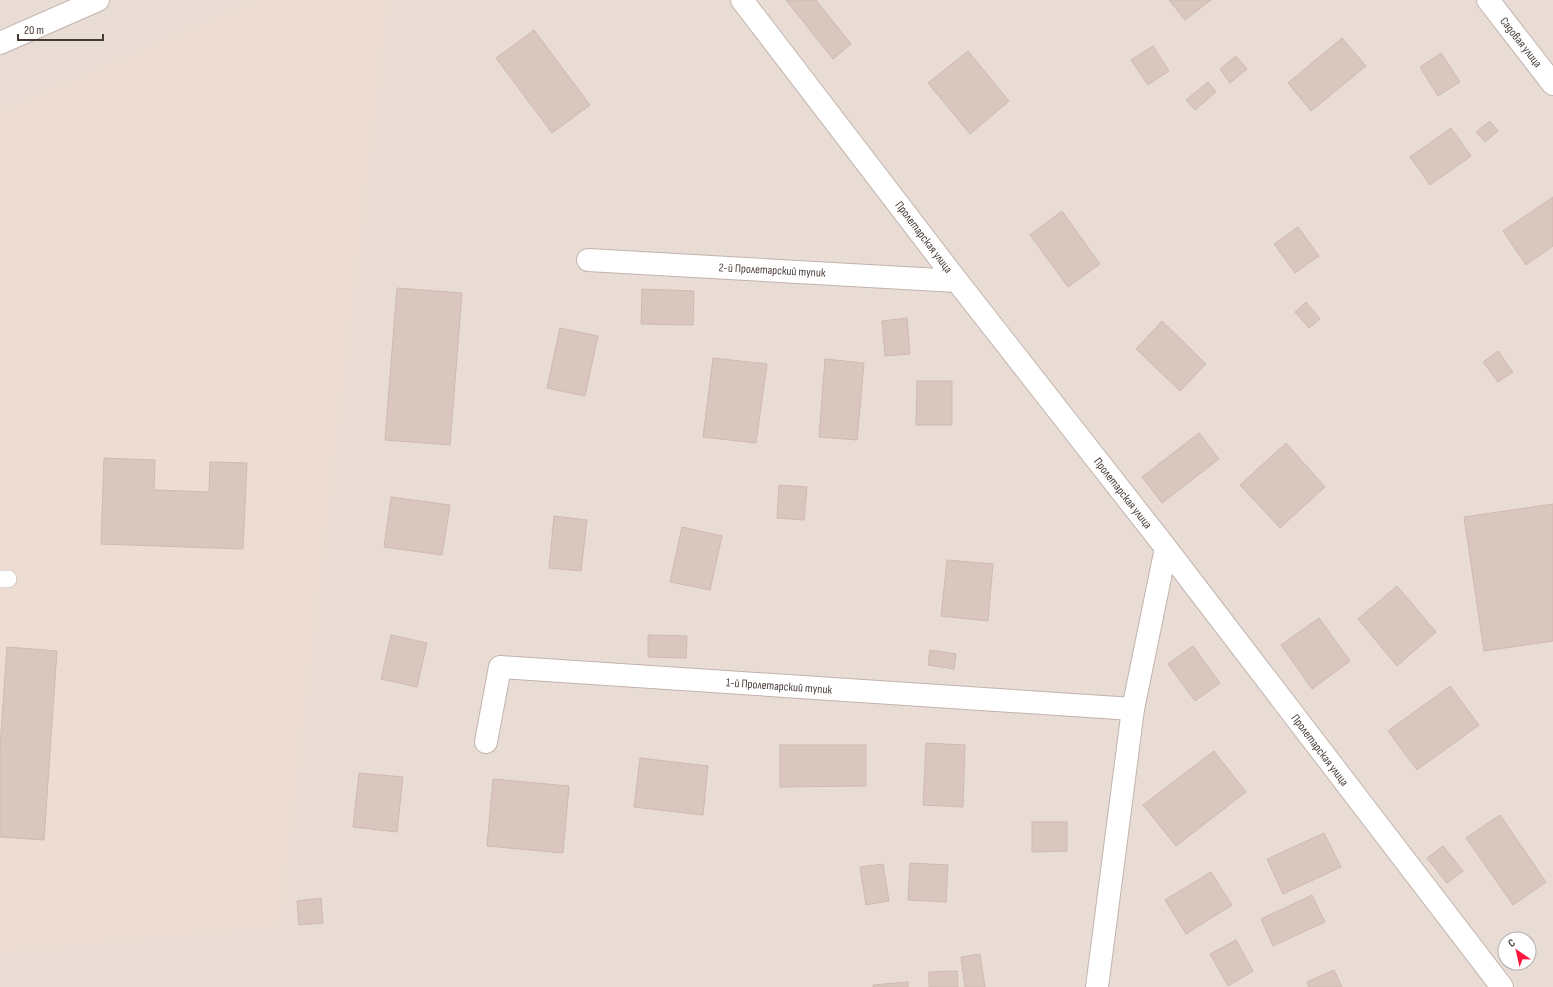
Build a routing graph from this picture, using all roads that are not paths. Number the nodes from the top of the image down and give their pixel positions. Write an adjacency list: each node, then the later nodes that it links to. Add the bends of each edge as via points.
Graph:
1 (98, 0): 4 (street)
2 (742, 0): 7 (street, Пролетарская улица)
3 (1488, 0): 5 (street, Садовая улица)
4 (0, 43)
5 (1553, 84)
6 (588, 260): 7 (street, 2-й Пролетарский тупик)
7 (957, 281): 8 (street, Пролетарская улица)
8 (1166, 548): 9 (street); 12 (street, Пролетарская улица)
9 (1134, 709): 10 (street, 1-й Пролетарский тупик, via 500,667); 11 (street)
10 (486, 742)
11 (1098, 987)
12 (1502, 987)

